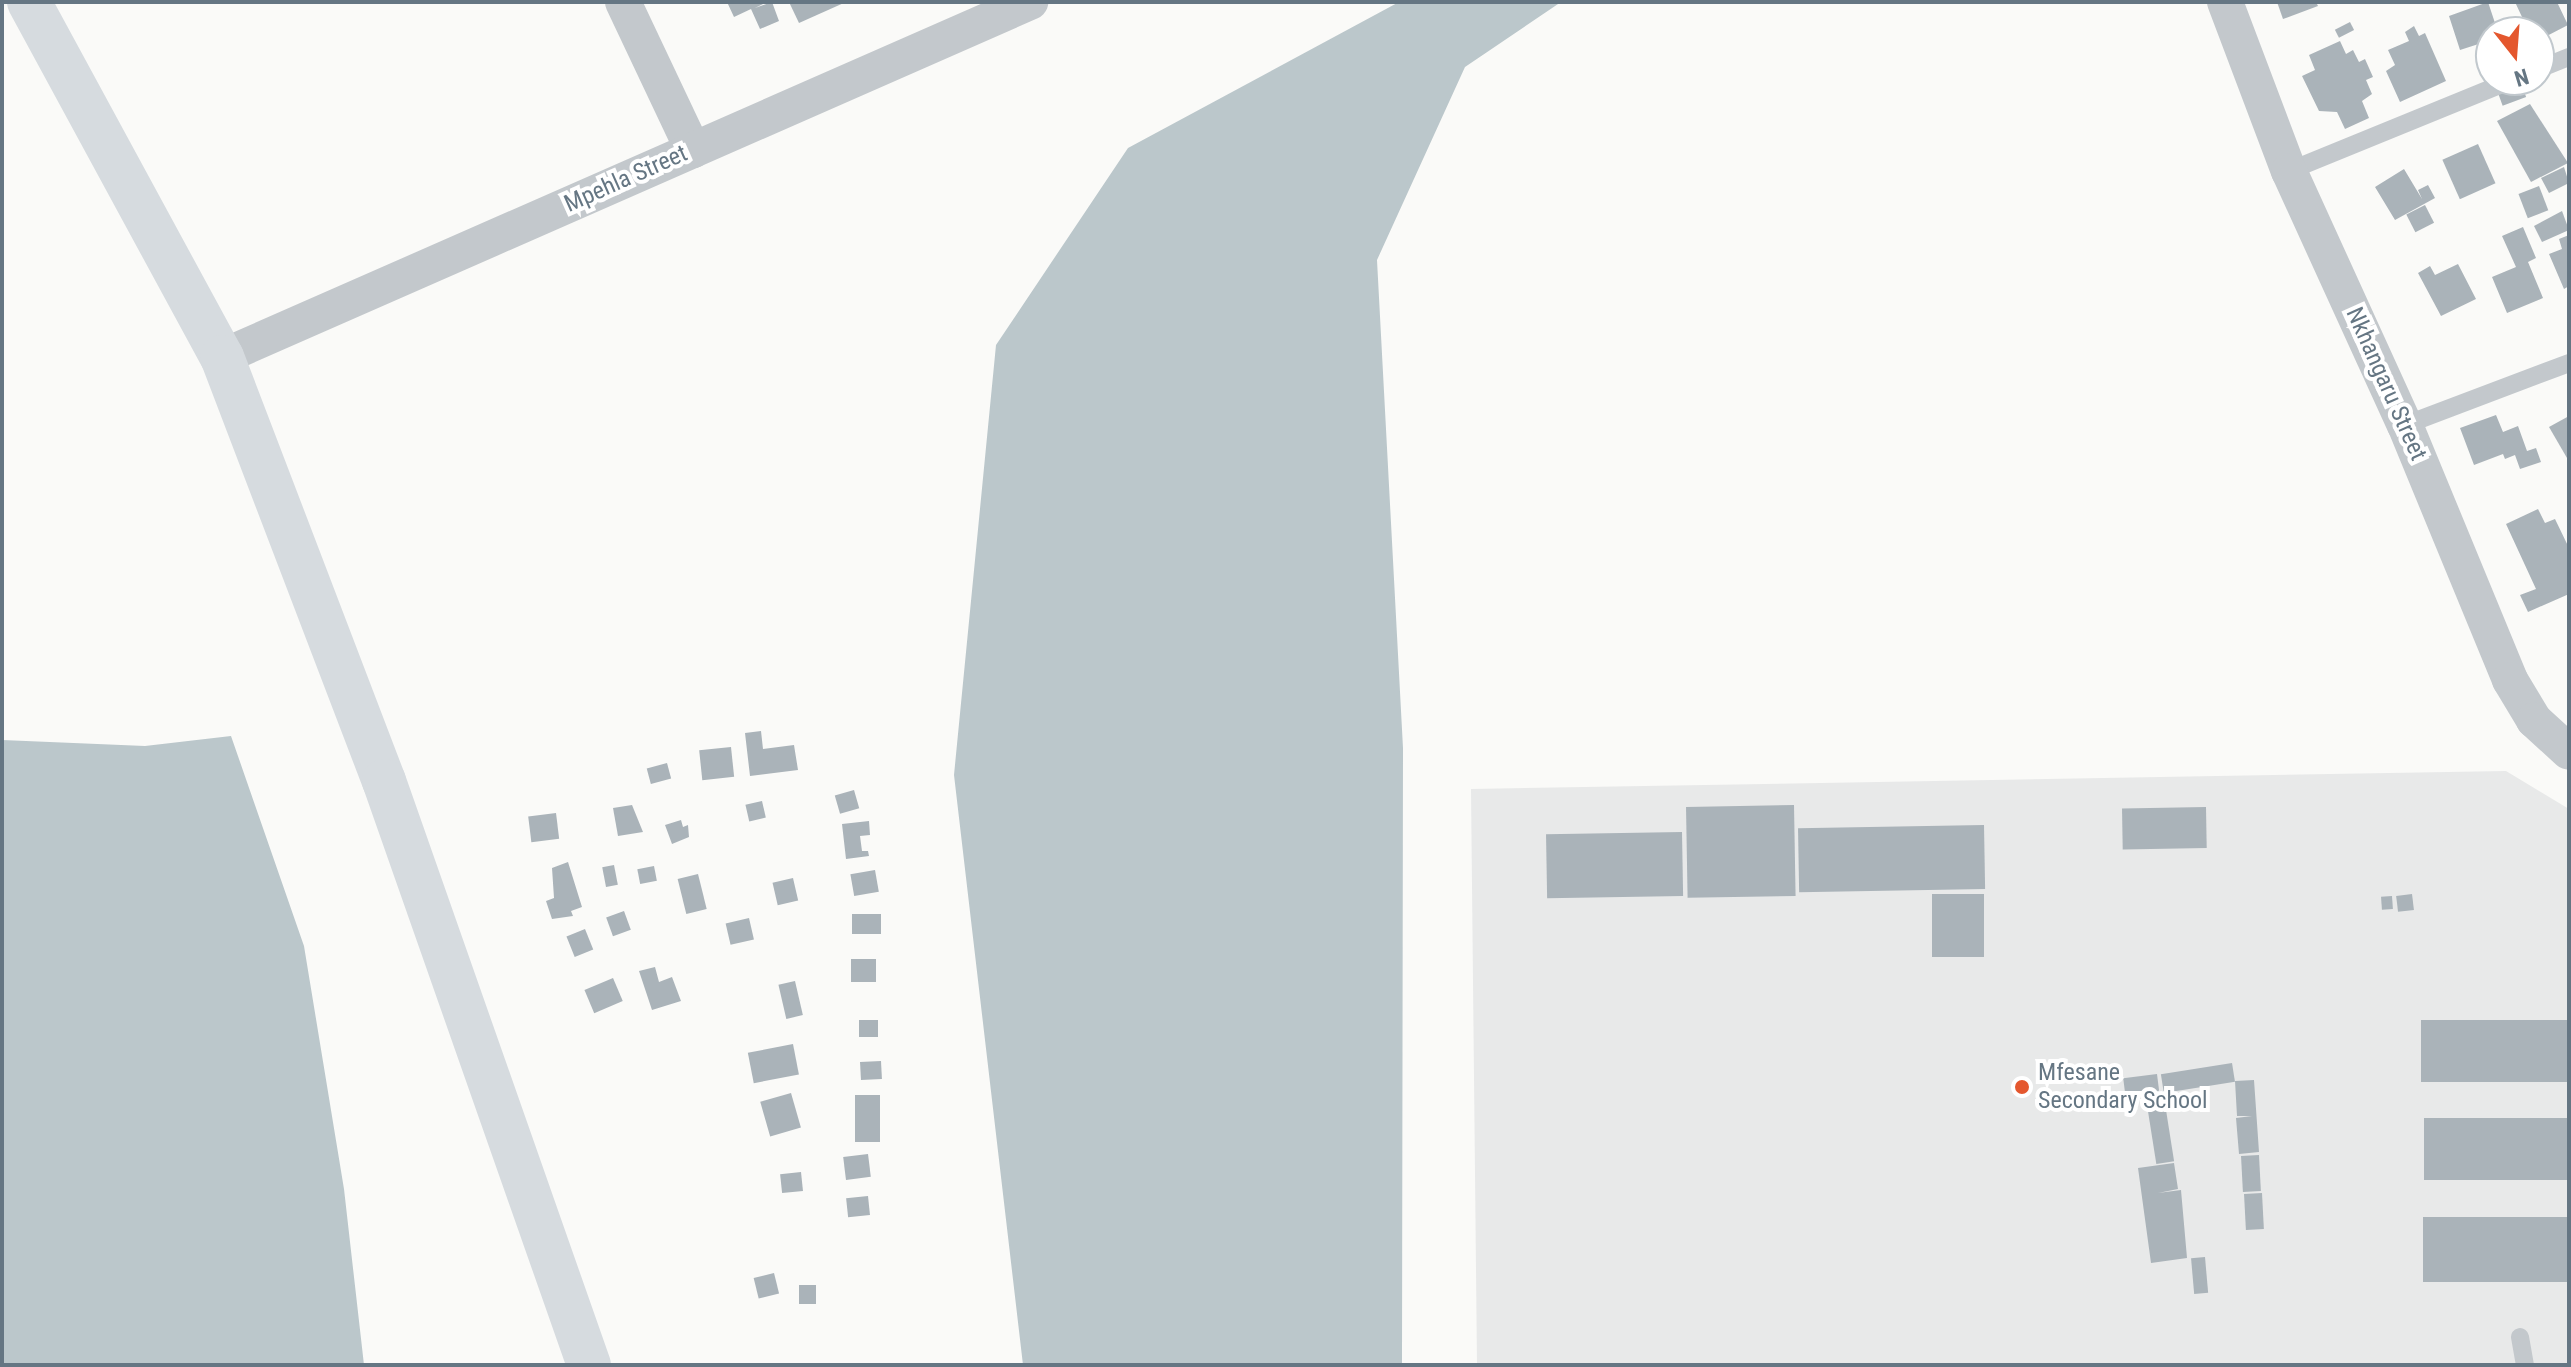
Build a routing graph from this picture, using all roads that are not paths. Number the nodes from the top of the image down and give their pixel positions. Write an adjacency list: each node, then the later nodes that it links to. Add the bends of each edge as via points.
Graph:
1 (29, 2): 8 (main road)
2 (623, 2): 6 (street)
3 (1030, 2): 6 (street, Mpehla Street)
4 (2225, 2): 7 (street, Nkhangaru Street)
5 (2475, 95): 7 (lane)
6 (693, 150): 8 (street, Mpehla Street)
7 (2289, 171): 10 (street, Nkhangaru Street)
8 (222, 357): 13 (main road, via 384,781)
9 (2569, 363): 10 (lane)
10 (2405, 425): 11 (street, Nkhangaru Street, via 2510,680 2534,720)
11 (2569, 752)
12 (2520, 1337): 14 (lane)
13 (589, 1365)
14 (2525, 1365)

